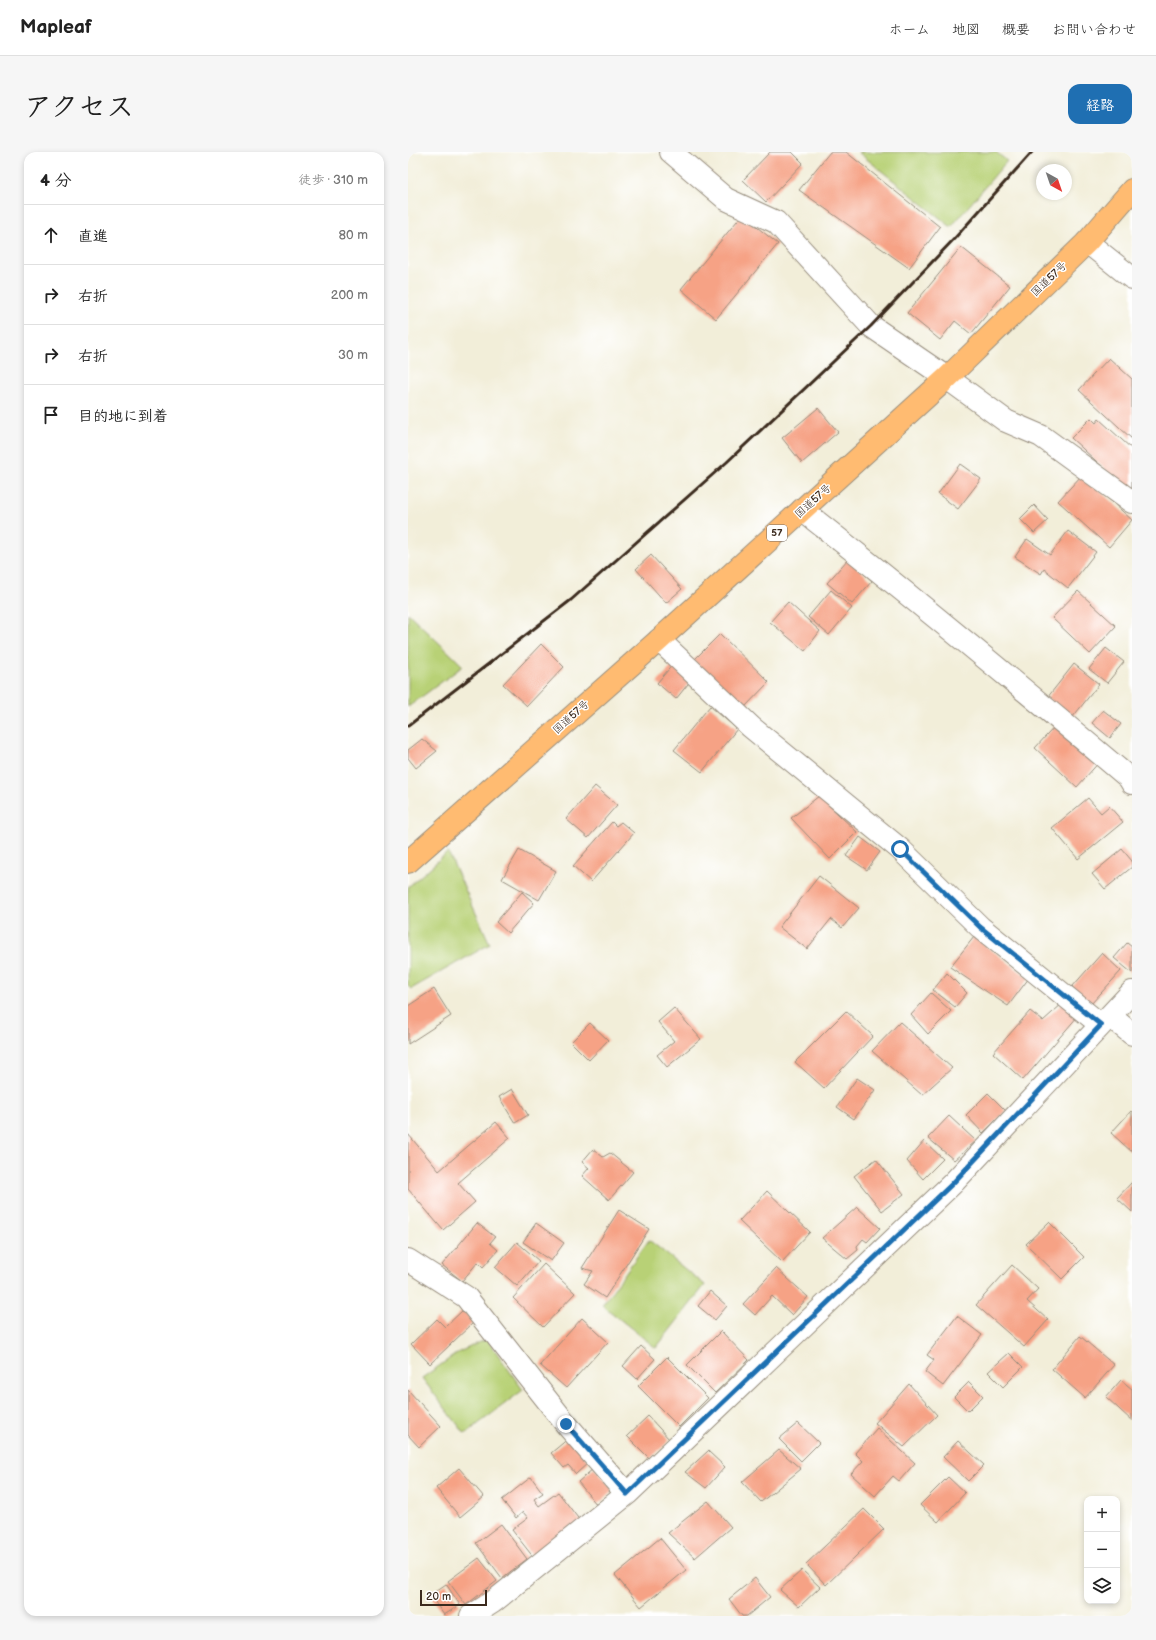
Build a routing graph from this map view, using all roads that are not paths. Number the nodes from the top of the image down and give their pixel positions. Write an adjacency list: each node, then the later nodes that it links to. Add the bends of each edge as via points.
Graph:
1 (671, 152): 5 (street, via 726,199 776,222 871,326)
2 (1132, 190): 3 (highway, 国道57号 / 57)
3 (1087, 242): 4 (street); 5 (highway, 国道57号 / 57)
4 (1132, 278)
5 (947, 378): 6 (street, via 1006,421 1040,436); 7 (highway, 国道57号 / 57)
6 (1132, 502)
7 (802, 510): 8 (highway, 国道57号 / 57); 9 (street, via 1014,681)
8 (658, 640): 10 (highway, 国道57号 / 57); 12 (street, via 751,727 900,849 980,927)
9 (1132, 783)
10 (408, 862)
11 (1132, 992): 12 (street)
12 (1105, 1020): 13 (street); 15 (street, via 952,1184)
13 (1132, 1034)
14 (408, 1260): 15 (street, via 466,1297 566,1424)
15 (627, 1494): 16 (street)
16 (497, 1609): 17 (street)
17 (471, 1616)

